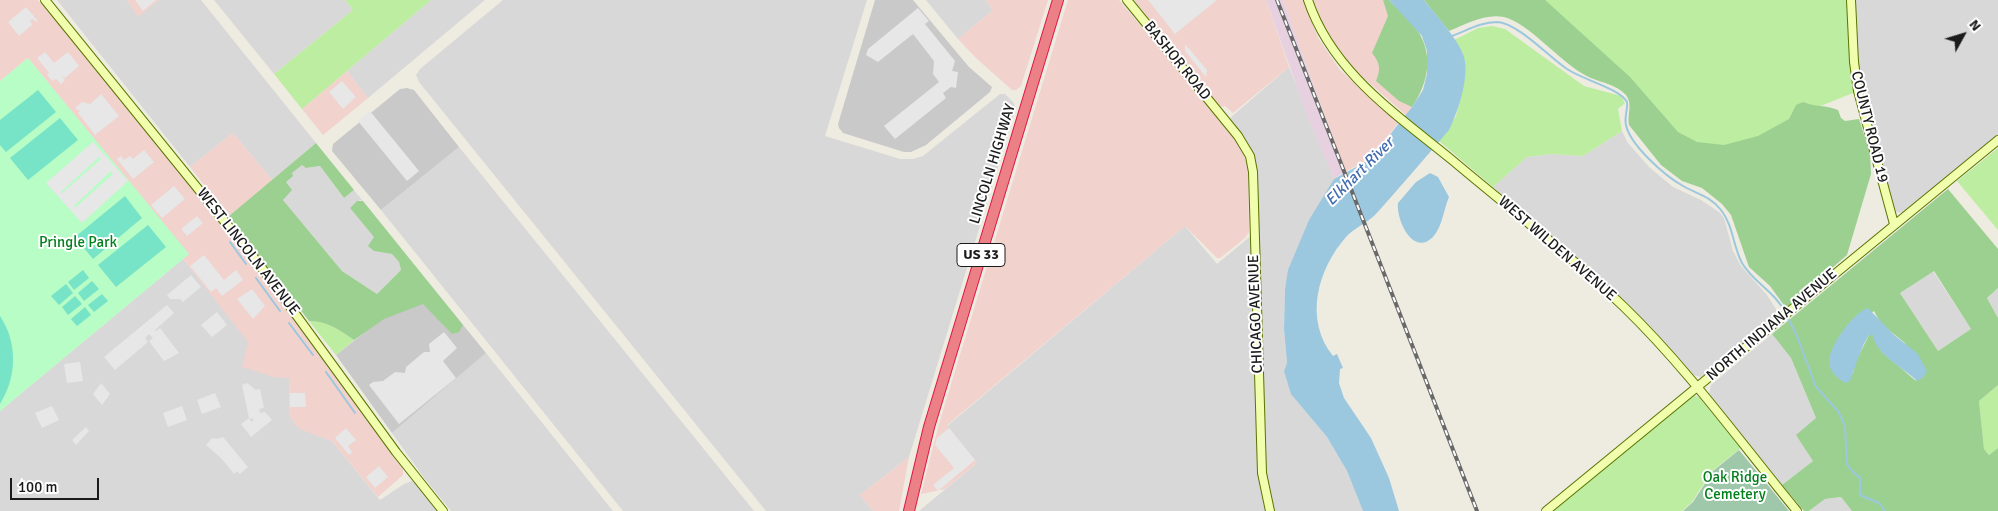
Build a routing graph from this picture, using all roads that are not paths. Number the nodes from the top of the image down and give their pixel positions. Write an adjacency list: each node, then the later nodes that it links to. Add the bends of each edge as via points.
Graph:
1 (45, 0): 10 (street, WEST LINCOLN AVENUE, via 258,264)
2 (1058, 0): 11 (highway, LINCOLN HIGHWAY / US 33, via 929,427)
3 (1127, 0): 6 (street, BASHOR ROAD)
4 (1308, 0): 9 (street, WEST WILDEN AVENUE, via 1323,35 1362,85 1624,307)
5 (1851, 0): 8 (street, COUNTY ROAD 19, via 1856,85)
6 (1227, 122): 12 (street, CHICAGO AVENUE, via 1245,146 1253,172 1261,465)
7 (1998, 140): 8 (street, NORTH INDIANA AVENUE)
8 (1894, 224): 9 (street, NORTH INDIANA AVENUE)
9 (1696, 388): 13 (street, NORTH INDIANA AVENUE); 14 (street, WEST WILDEN AVENUE)
10 (443, 511)
11 (909, 511)
12 (1270, 511)
13 (1546, 511)
14 (1797, 511)

